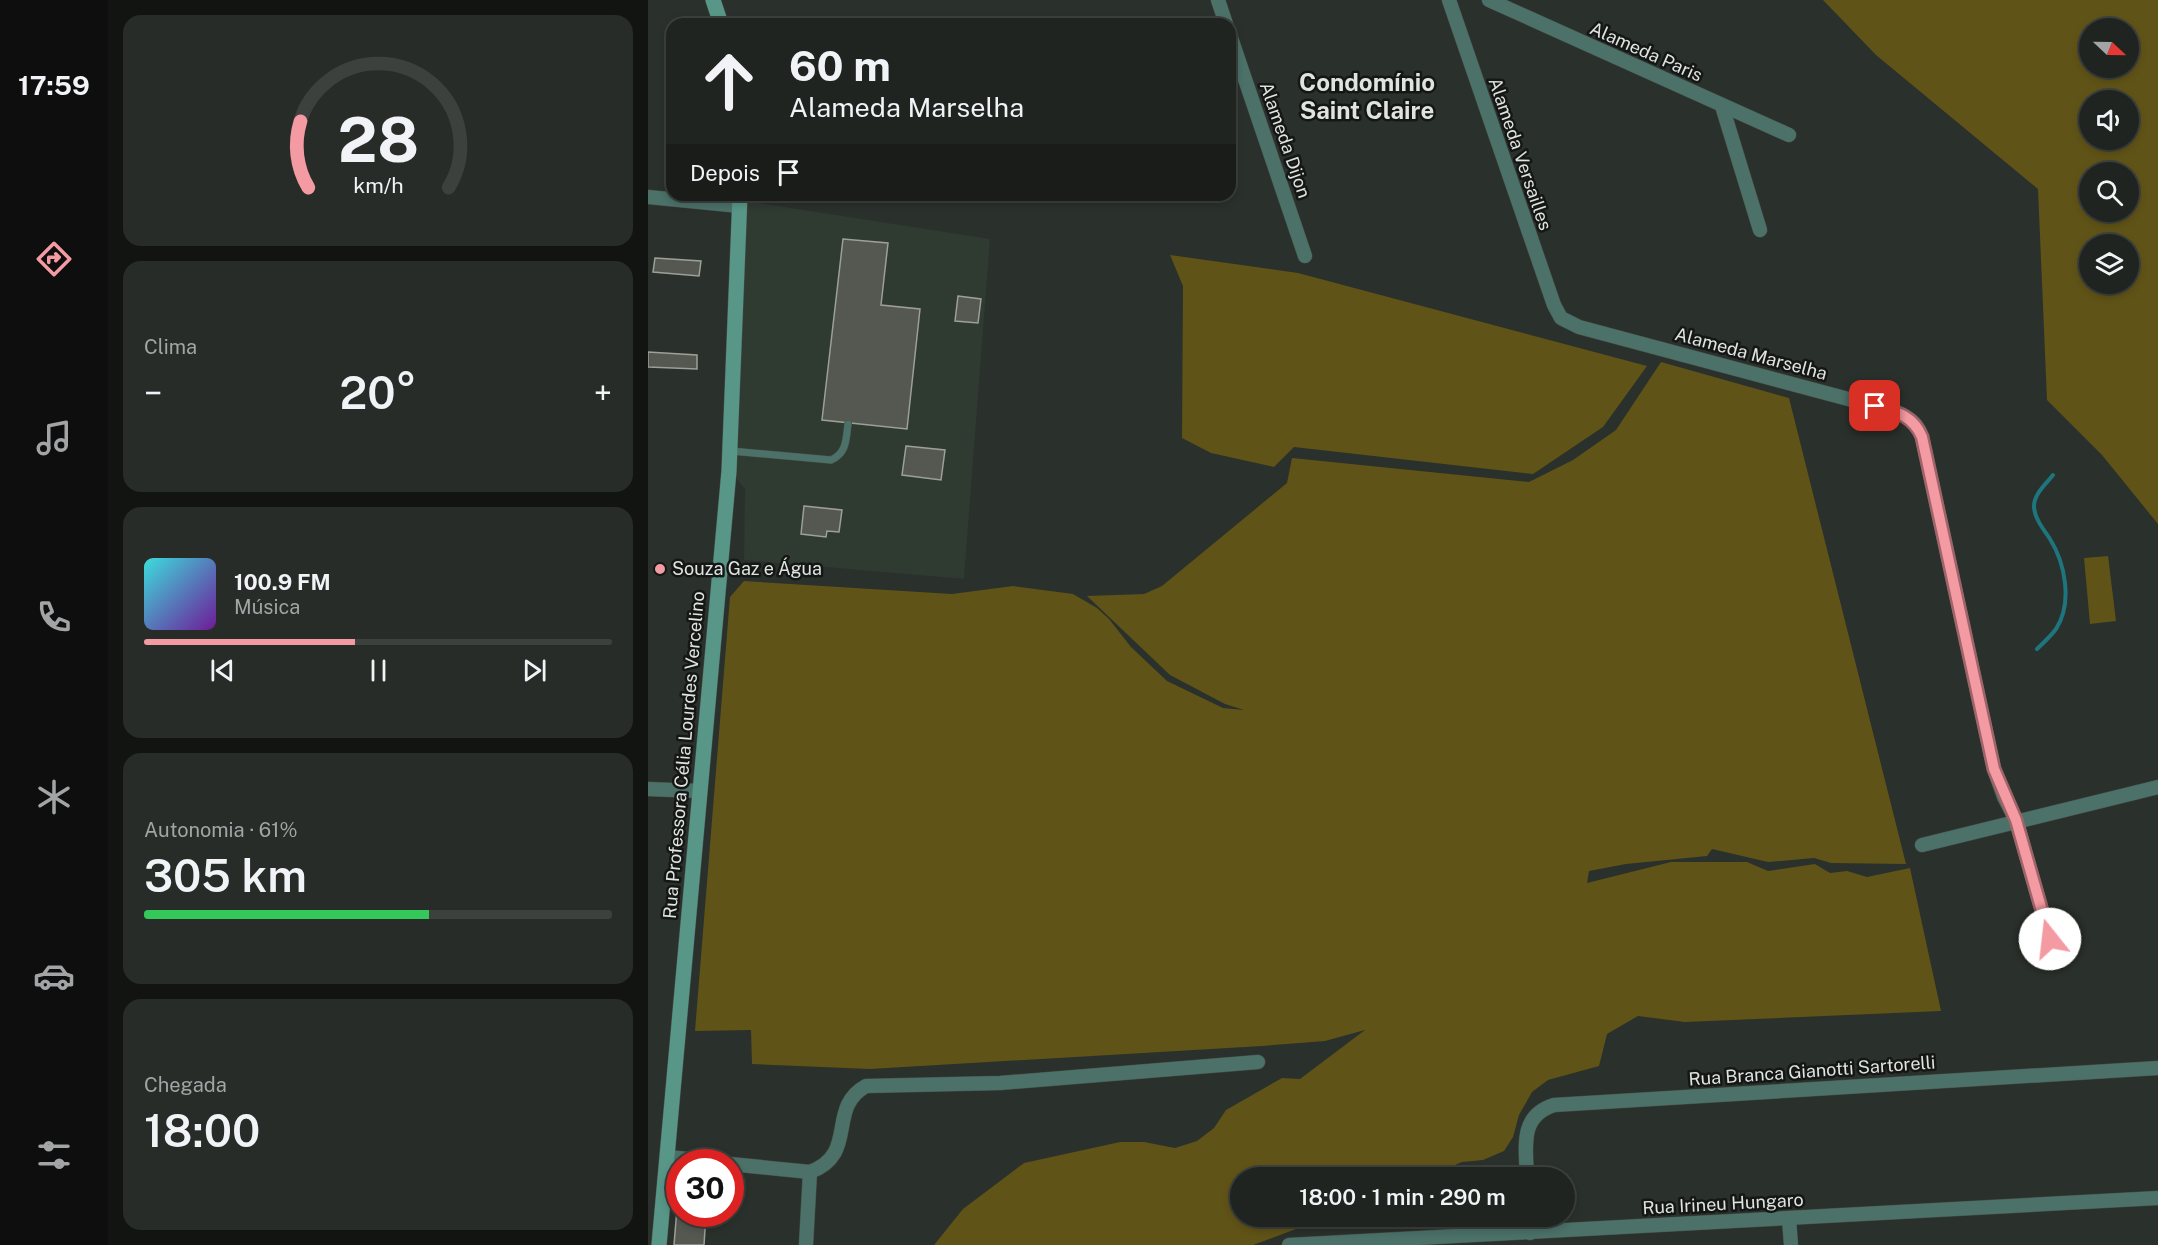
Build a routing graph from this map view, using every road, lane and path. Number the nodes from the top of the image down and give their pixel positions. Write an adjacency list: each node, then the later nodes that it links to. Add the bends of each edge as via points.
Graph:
1 (714, 0): 5 (main road)
2 (1218, 0): 6 (street)
3 (1449, 0): 15 (street, Alameda Versailles)
4 (1489, 0): 8 (street, Alameda Paris)
5 (718, 18)
6 (1224, 18)
7 (1236, 53): 14 (street, Alameda Dijon)
8 (1722, 106): 9 (street, Alameda Paris); 13 (street)
9 (1789, 135)
10 (648, 197): 11 (street)
11 (666, 198)
12 (740, 201): 17 (main road, Rua Professora Célia Lourdes Vercelino)
13 (1760, 230)
14 (1305, 256)
15 (1561, 318): 21 (street, Alameda Marselha, via 1579,327 1897,412 1915,423 1922,437 1994,769)
16 (848, 424): 17 (lane, via 845,447 831,460)
17 (730, 451): 20 (main road, Rua Professora Célia Lourdes Vercelino)
18 (2158, 787): 21 (street)
19 (648, 789): 20 (street)
20 (699, 791): 26 (main road, Rua Professora Célia Lourdes Vercelino)
21 (2016, 820): 22 (street); 23 (street, Alameda Marselha)
22 (1922, 845)
23 (2050, 939)
24 (1258, 1062): 29 (street, via 1000,1083 866,1086 845,1108 839,1147 833,1159)
25 (2158, 1068): 28 (street, Rua Branca Gianotti Sartorelli, via 1554,1105 1529,1123)
26 (669, 1149)
27 (744, 1165): 29 (street)
28 (1527, 1167)
29 (810, 1172): 36 (street)
30 (666, 1177): 35 (main road, Rua Professora Célia Lourdes Vercelino)
31 (2158, 1198): 32 (street, Rua Irineu Hungaro)
32 (1789, 1219): 34 (street, Rua Irineu Hungaro); 38 (street)
33 (1530, 1227): 34 (street)
34 (1530, 1233): 37 (street, Rua Irineu Hungaro)
35 (659, 1245)
36 (806, 1245)
37 (1289, 1245)
38 (1791, 1245)

